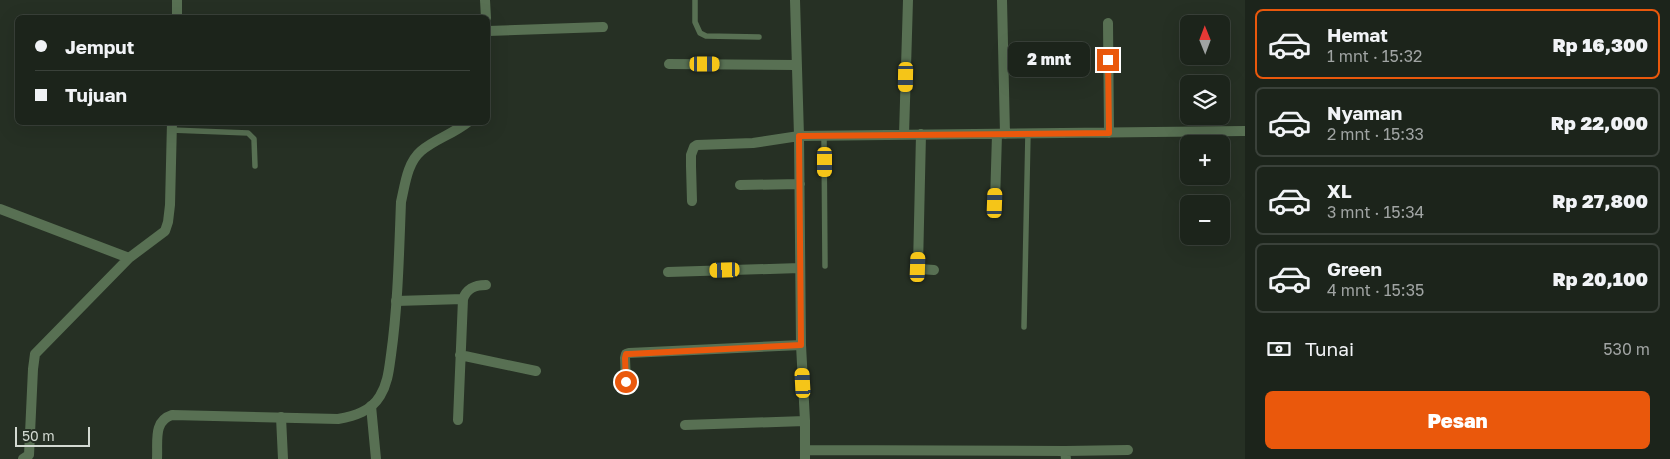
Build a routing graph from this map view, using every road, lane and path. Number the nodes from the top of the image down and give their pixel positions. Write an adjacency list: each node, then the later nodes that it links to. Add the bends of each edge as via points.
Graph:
1 (178, 0): 7 (street)
2 (485, 0): 8 (street)
3 (695, 0): 12 (lane, via 695,22 700,33 706,36)
4 (795, 0): 14 (street)
5 (908, 0): 22 (street)
6 (1002, 0): 21 (street)
7 (177, 15)
8 (486, 15)
9 (1108, 23): 19 (street)
10 (603, 26): 11 (street)
11 (490, 30)
12 (759, 37)
13 (669, 64): 14 (street)
14 (796, 65): 23 (street)
15 (465, 125): 38 (street, via 421,152 412,164 401,202)
16 (171, 126): 25 (lane, via 248,133 254,139); 31 (street, via 168,222 164,231)
17 (1245, 131): 19 (street)
18 (1028, 133): 19 (street); 21 (street); 39 (lane)
19 (1109, 133)
20 (921, 134): 21 (street); 22 (street); 34 (street, via 918,267)
21 (1001, 134): 29 (street)
22 (904, 135): 24 (street)
23 (799, 136): 24 (street); 26 (street); 28 (street, via 753,143 697,144 691,155)
24 (824, 136): 32 (lane)
25 (255, 166)
26 (800, 184): 27 (street); 33 (street)
27 (740, 185)
28 (692, 200)
29 (995, 203)
30 (0, 210): 31 (street)
31 (129, 258): 55 (street, via 35,354 29,455)
32 (825, 266)
33 (800, 268): 35 (street); 40 (street)
34 (934, 270)
35 (668, 272)
36 (486, 285): 37 (street, via 468,289)
37 (463, 299): 38 (street); 41 (street)
38 (396, 301): 44 (street, via 386,384)
39 (1024, 327)
40 (801, 345): 43 (street, via 626,354); 47 (street)
41 (460, 355): 42 (street); 46 (street)
42 (536, 371)
43 (626, 382)
44 (371, 406): 45 (street, via 356,416 338,419); 58 (street)
45 (281, 417): 56 (street, via 172,414 159,423); 57 (street)
46 (458, 420)
47 (805, 421): 48 (street); 50 (street)
48 (685, 425)
49 (1128, 450): 54 (street)
50 (805, 454): 51 (street)
51 (889, 455): 52 (street)
52 (955, 455): 53 (street)
53 (998, 455): 54 (street)
54 (1066, 455)
55 (23, 459)
56 (157, 459)
57 (283, 459)
58 (376, 459)

